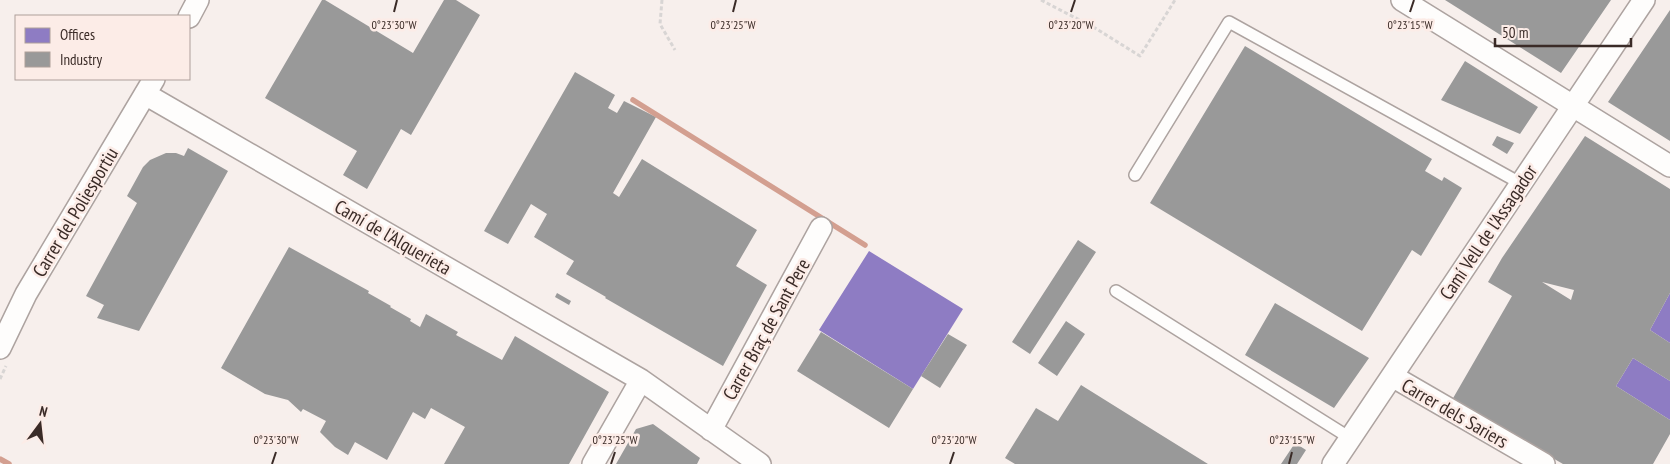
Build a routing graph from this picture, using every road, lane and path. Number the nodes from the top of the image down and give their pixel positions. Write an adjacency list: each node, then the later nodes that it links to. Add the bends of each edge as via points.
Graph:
1 (198, 0): 7 (street)
2 (662, 0): 8 (path, via 660,24)
3 (1041, 0): 4 (path, via 1140,56)
4 (1175, 0)
5 (1402, 0): 10 (street)
6 (1644, 0): 10 (street, Camí Vell de l'Assagador)
7 (190, 15)
8 (675, 50)
9 (150, 86): 16 (street, Carrer del Poliesportiu, via 26,294); 18 (street, Camí de l'Alquerieta)
10 (1572, 105): 11 (street); 13 (street, Camí Vell de l'Assagador)
11 (1670, 166)
12 (1135, 175): 13 (lane, via 1229,22)
13 (1520, 183): 17 (street, Camí Vell de l'Assagador)
14 (821, 228): 19 (street, Carrer Braç de Sant Pere)
15 (1116, 292): 20 (lane)
16 (0, 348)
17 (1392, 376): 20 (street, Camí Vell de l'Assagador); 24 (street, Carrer dels Sariers)
18 (641, 380): 19 (street, Camí de l'Alquerieta); 21 (street)
19 (711, 430): 22 (street, Camí de l'Alquerieta)
20 (1350, 438): 23 (street, Camí Vell de l'Assagador)
21 (593, 464)
22 (760, 464)
23 (1333, 464)
24 (1544, 464)

